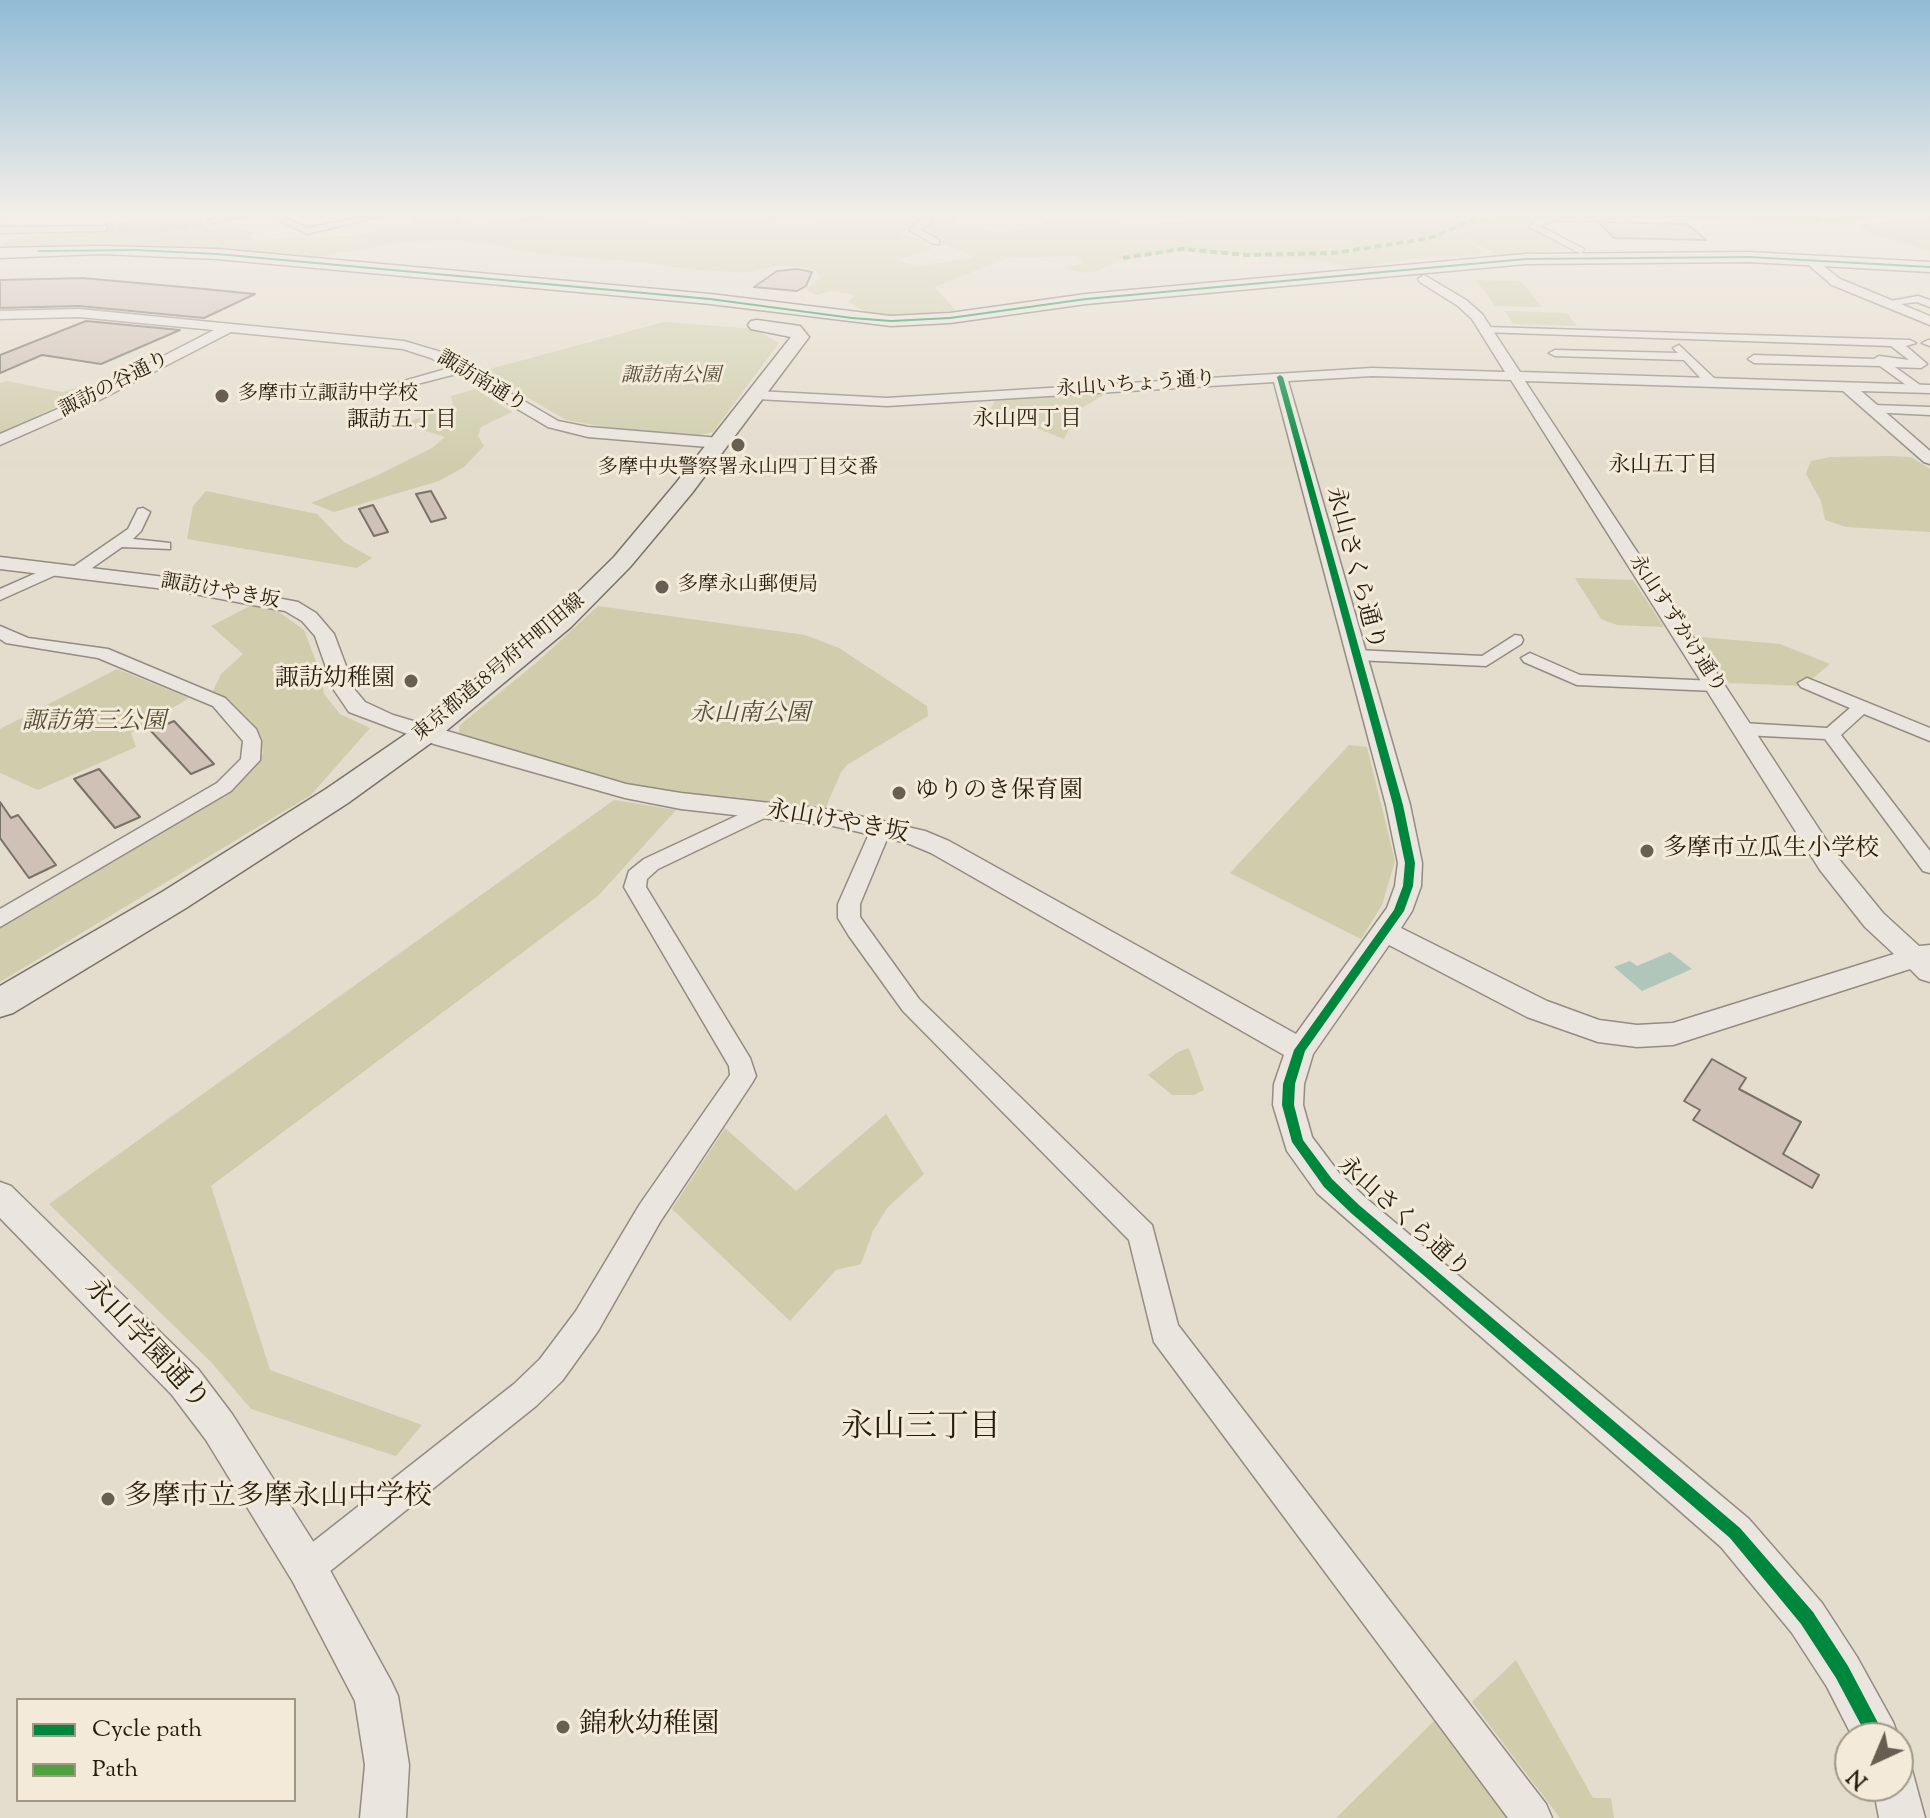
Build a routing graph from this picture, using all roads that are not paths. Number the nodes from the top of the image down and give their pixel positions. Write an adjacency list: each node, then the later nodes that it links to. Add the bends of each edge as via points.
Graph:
1 (689, 298): 9 (main road, via 676,309)
2 (696, 298): 3 (main road, via 852,318 929,320)
3 (1099, 298)
4 (1454, 298): 13 (street, 永山すずかけ通り)
5 (1873, 298): 6 (street)
6 (1885, 303): 7 (street, via 1918,299); 10 (street)
7 (1930, 304)
8 (0, 315): 12 (street, 諏訪南通り, via 79,313)
9 (677, 315)
10 (1930, 321)
11 (737, 324): 33 (main road, 東京都道18号府中町田線, via 794,330 800,337)
12 (228, 328): 24 (street, 諏訪南通り, via 404,345); 36 (street, 諏訪の谷通り)
13 (1486, 330): 14 (street); 25 (street, 永山すずかけ通り)
14 (1540, 332): 15 (street); 20 (street)
15 (1667, 336): 16 (street); 21 (street)
16 (1731, 338): 17 (street); 22 (street)
17 (1857, 341): 18 (street); 23 (street)
18 (1893, 342): 19 (street); 23 (street, via 1921,364)
19 (1910, 343)
20 (1555, 353): 21 (street); 27 (street)
21 (1687, 357): 28 (street)
22 (1754, 359): 23 (street); 29 (street)
23 (1882, 363): 31 (street)
24 (460, 369): 32 (street); 37 (street, 諏訪南通り, via 553,424)
25 (1515, 375): 26 (street, 永山いちょう通り, via 1372,372); 27 (street, 永山いちょう通り); 51 (street, 永山すずかけ通り)
26 (1280, 377): 33 (street, 永山いちょう通り, via 887,402); 48 (street, 永山さくら通り)
27 (1572, 377): 28 (street, 永山いちょう通り)
28 (1710, 381): 29 (street, 永山いちょう通り)
29 (1778, 384): 30 (street, 永山いちょう通り)
30 (1846, 386): 31 (street, 永山いちょう通り); 34 (street)
31 (1923, 388)
32 (378, 390)
33 (757, 395): 37 (main road, 東京都道18号府中町田線)
34 (1873, 409): 35 (street); 38 (street)
35 (1930, 411)
36 (0, 440)
37 (720, 443): 54 (main road, 東京都道18号府中町田線, via 622,562 562,622)
38 (1929, 457)
39 (143, 512): 40 (street, via 134,531)
40 (120, 542): 41 (street); 44 (street)
41 (165, 546)
42 (0, 563): 43 (street, 諏訪けやき坂)
43 (52, 571): 44 (street, 諏訪けやき坂); 45 (street)
44 (76, 572): 54 (street, 諏訪けやき坂, via 291,606 324,634 357,707)
45 (0, 595)
46 (0, 631): 60 (street, via 28,643 102,653 219,702 252,741 250,760 224,787)
47 (1515, 640): 48 (street, via 1486,661)
48 (1356, 655): 61 (street, 永山さくら通り, via 1409,851 1404,899)
49 (1530, 658): 51 (street, via 1577,680)
50 (1807, 683): 52 (street)
51 (1715, 686): 53 (street, 永山すずかけ通り)
52 (1862, 706): 55 (street); 56 (street)
53 (1742, 729): 55 (street); 62 (street, 永山すずかけ通り, via 1850,894)
54 (425, 734): 57 (street, 永山けやき坂, via 625,791); 63 (main road, 東京都道18号府中町田線, via 279,835)
55 (1831, 734): 59 (street)
56 (1930, 735)
57 (764, 810): 58 (street, 永山けやき坂); 66 (street, via 651,864 637,876 635,887 743,1076 551,1370)
58 (882, 827): 64 (street, 永山けやき坂, via 940,847); 69 (street, via 849,904 849,918 911,1005 1142,1234 1165,1332)
59 (1930, 866)
60 (0, 919)
61 (1386, 932): 62 (street, via 1537,1009 1598,1031 1637,1036 1673,1034); 64 (street, 永山さくら通り)
62 (1924, 961)
63 (0, 1003)
64 (1300, 1050): 67 (street, 永山さくら通り, via 1288,1105 1298,1142 1311,1163 1355,1209 1735,1533 1807,1618)
65 (0, 1196): 66 (street, 永山学園通り, via 185,1382)
66 (307, 1568): 68 (street, 永山学園通り, via 376,1696 387,1765)
67 (1869, 1722)
68 (383, 1818)
69 (1532, 1818)

